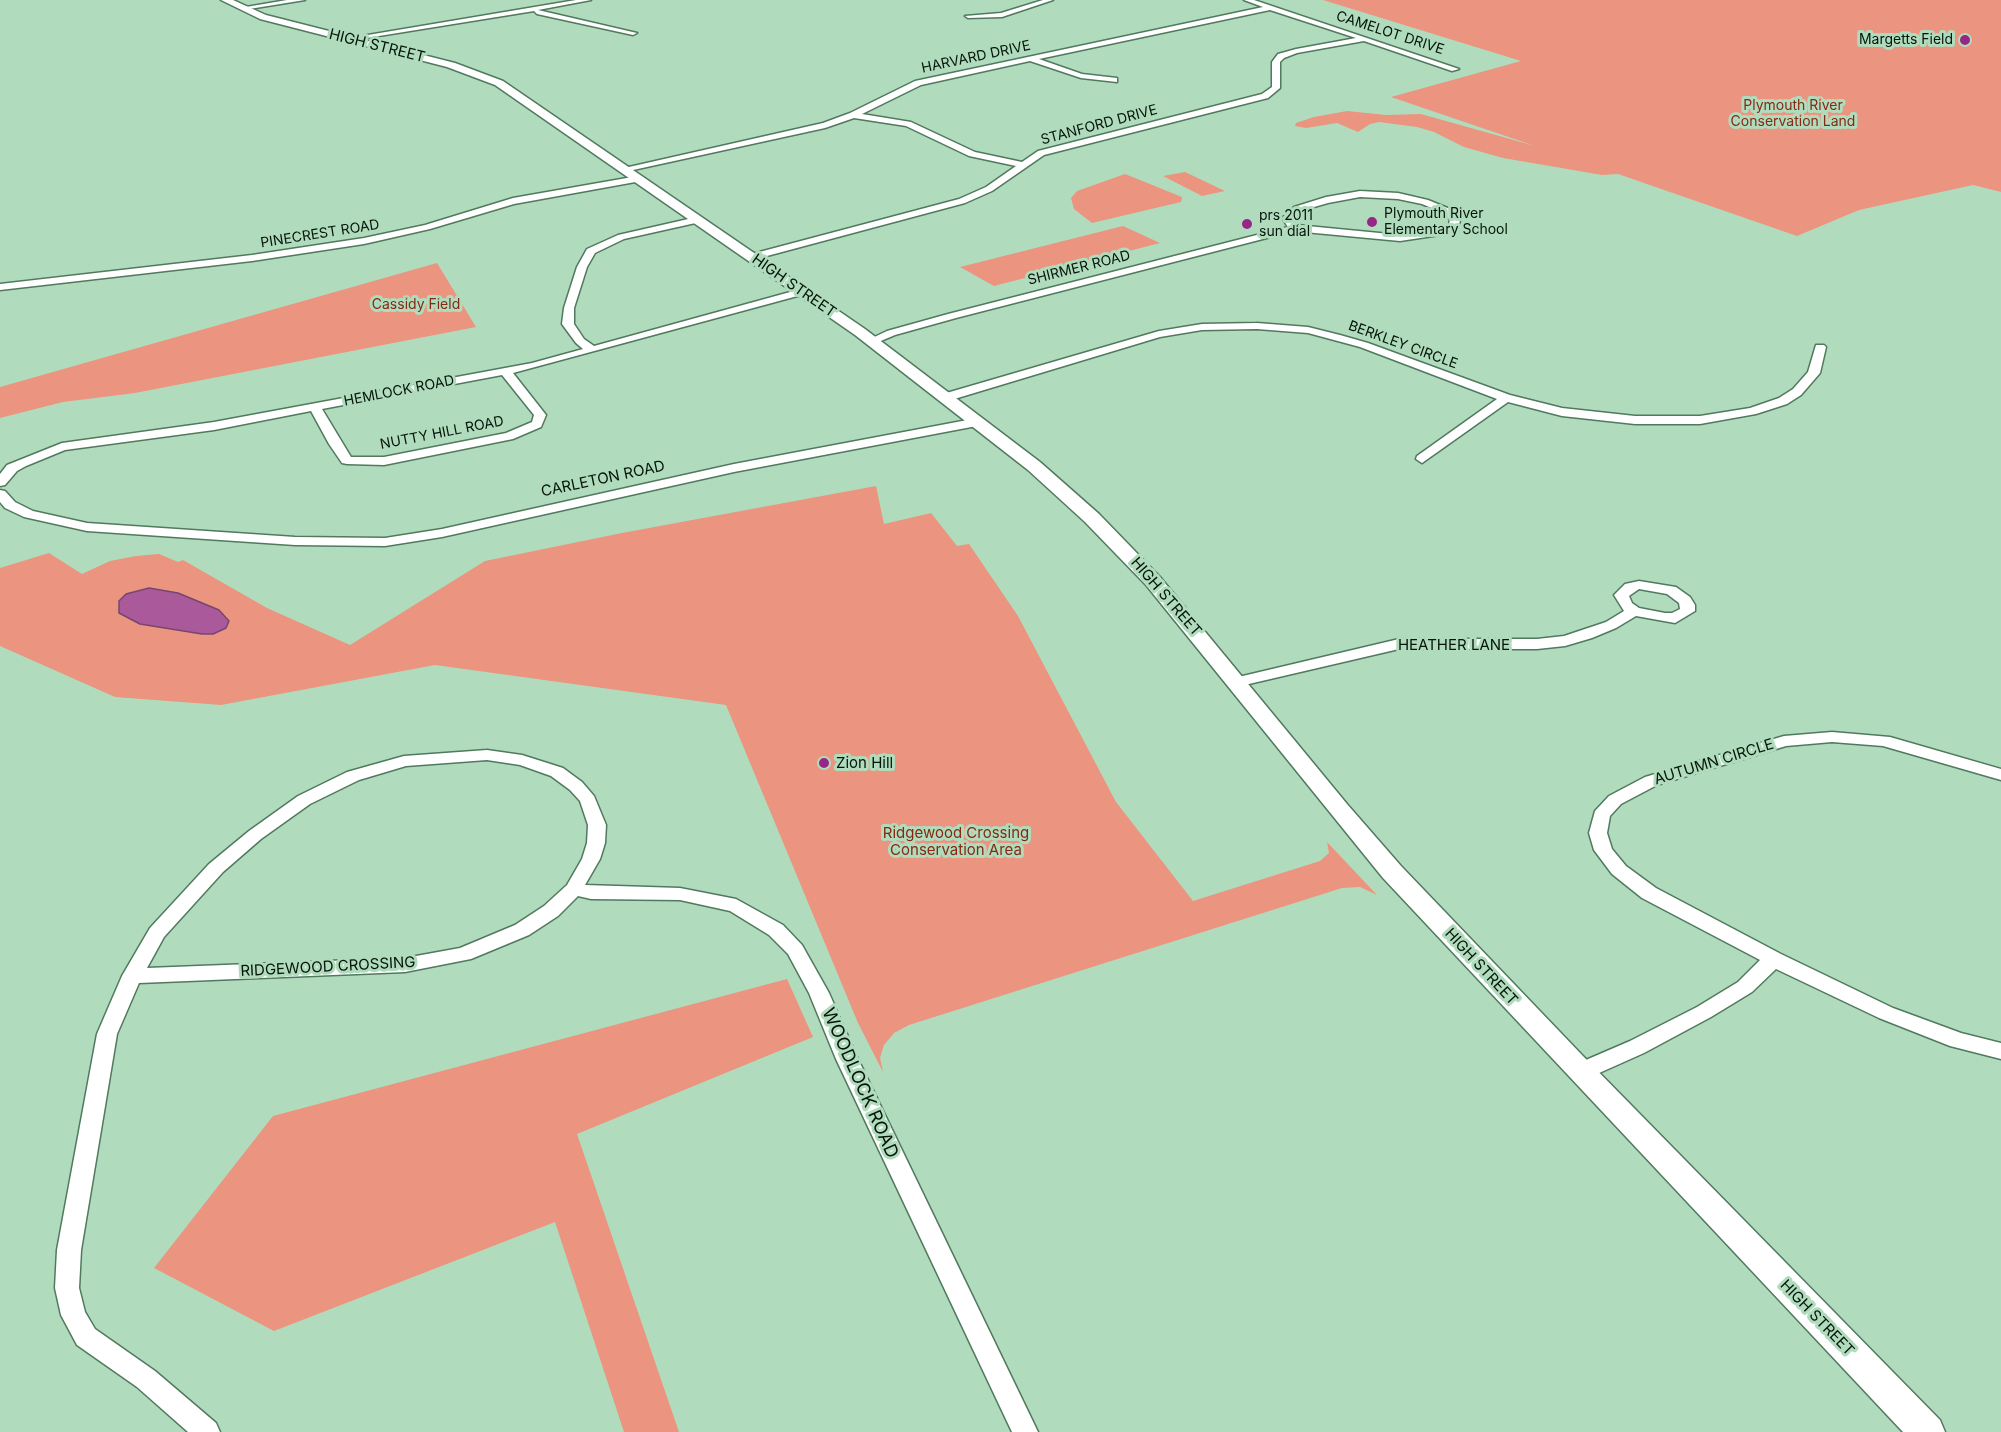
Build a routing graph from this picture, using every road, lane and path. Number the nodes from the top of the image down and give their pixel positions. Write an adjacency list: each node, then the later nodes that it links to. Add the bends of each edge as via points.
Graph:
1 (302, 0): 5 (street)
2 (588, 0): 7 (street)
3 (1050, 0): 8 (street, via 1010,13)
4 (1247, 0): 6 (street, CAMELOT DRIVE)
5 (234, 4): 10 (main road, HIGH STREET)
6 (1270, 8): 11 (street, CAMELOT DRIVE); 12 (street, HARVARD DRIVE)
7 (526, 10): 9 (street); 10 (street)
8 (968, 16)
9 (633, 33)
10 (348, 39): 17 (main road, HIGH STREET, via 460,67 493,80)
11 (1365, 39): 13 (street, CAMELOT DRIVE); 16 (street, STANFORD DRIVE, via 1281,56 1276,62 1276,88 1265,96 1054,149)
12 (1031, 59): 14 (street, via 1081,76); 15 (street, HARVARD DRIVE, via 918,83)
13 (1455, 69)
14 (1114, 80)
15 (853, 115): 16 (street, via 908,124 972,154); 17 (street, HARVARD DRIVE)
16 (1022, 165): 20 (street, STANFORD DRIVE, via 989,189 962,201)
17 (631, 174): 18 (main road, HIGH STREET); 21 (street, PINECREST ROAD, via 364,241)
18 (697, 220): 20 (main road, HIGH STREET); 25 (street, via 621,237 591,251 582,267 568,324)
19 (1294, 228): 19 (street, SHIRMER ROAD, via 1400,238 1437,233 1454,225 1455,220 1447,211 1425,202 1359,194 1297,209 1287,219); 23 (street, SHIRMER ROAD, via 952,316)
20 (752, 257): 22 (main road, HIGH STREET)
21 (0, 287)
22 (801, 292): 23 (main road, HIGH STREET); 25 (street, HEMLOCK ROAD)
23 (872, 341): 27 (main road, HIGH STREET)
24 (1820, 347): 28 (street, BERKLEY CIRCLE, via 1814,373 1797,392 1768,407 1729,416 1635,420 1562,412)
25 (592, 350): 26 (street, HEMLOCK ROAD)
26 (505, 371): 29 (street, HEMLOCK ROAD); 29 (street, NUTTY HILL ROAD, via 540,416 532,428 384,460 347,460)
27 (947, 397): 28 (street, BERKLEY CIRCLE, via 1159,334 1202,327 1257,326 1308,330 1365,345); 30 (main road, HIGH STREET)
28 (1506, 398): 31 (street)
29 (315, 406): 32 (street, HEMLOCK ROAD, via 206,427 62,447 12,468)
30 (978, 422): 33 (street, CARLETON ROAD, via 734,468 399,540 332,543 63,524 16,508); 35 (main road, HIGH STREET, via 1062,490 1125,550)
31 (1422, 459)
32 (0, 482)
33 (0, 494)
34 (1634, 611): 35 (street, HEATHER LANE, via 1611,625 1565,641 1399,644)
35 (1236, 682): 41 (main road, HIGH STREET, via 1392,872)
36 (2001, 775): 38 (street, AUTUMN CIRCLE, via 1884,741 1804,738 1651,781 1615,800 1601,815 1598,833 1603,850 1619,870 1649,893)
37 (574, 889): 39 (street, RIDGEWOOD CROSSING, via 551,911 522,930 486,946 435,960 405,965); 39 (street, RIDGEWOOD CROSSING, via 594,851 597,825 588,800 576,786 557,772 522,760 463,755 404,761 327,788 255,835 176,910 157,933); 43 (street, WOODLOCK ROAD, via 591,893 680,894 736,906 776,930 795,950 819,993)
38 (1774, 959): 40 (street, AUTUMN CIRCLE, via 1886,1013 1957,1040); 41 (street, via 1745,987 1704,1011 1637,1047)
39 (132, 976): 42 (street, RIDGEWOOD CROSSING, via 107,1034 69,1250 67,1288 73,1315 86,1337 147,1379)
40 (2001, 1051)
41 (1580, 1071): 44 (main road, HIGH STREET)
42 (207, 1432)
43 (1025, 1432)
44 (1927, 1432)

